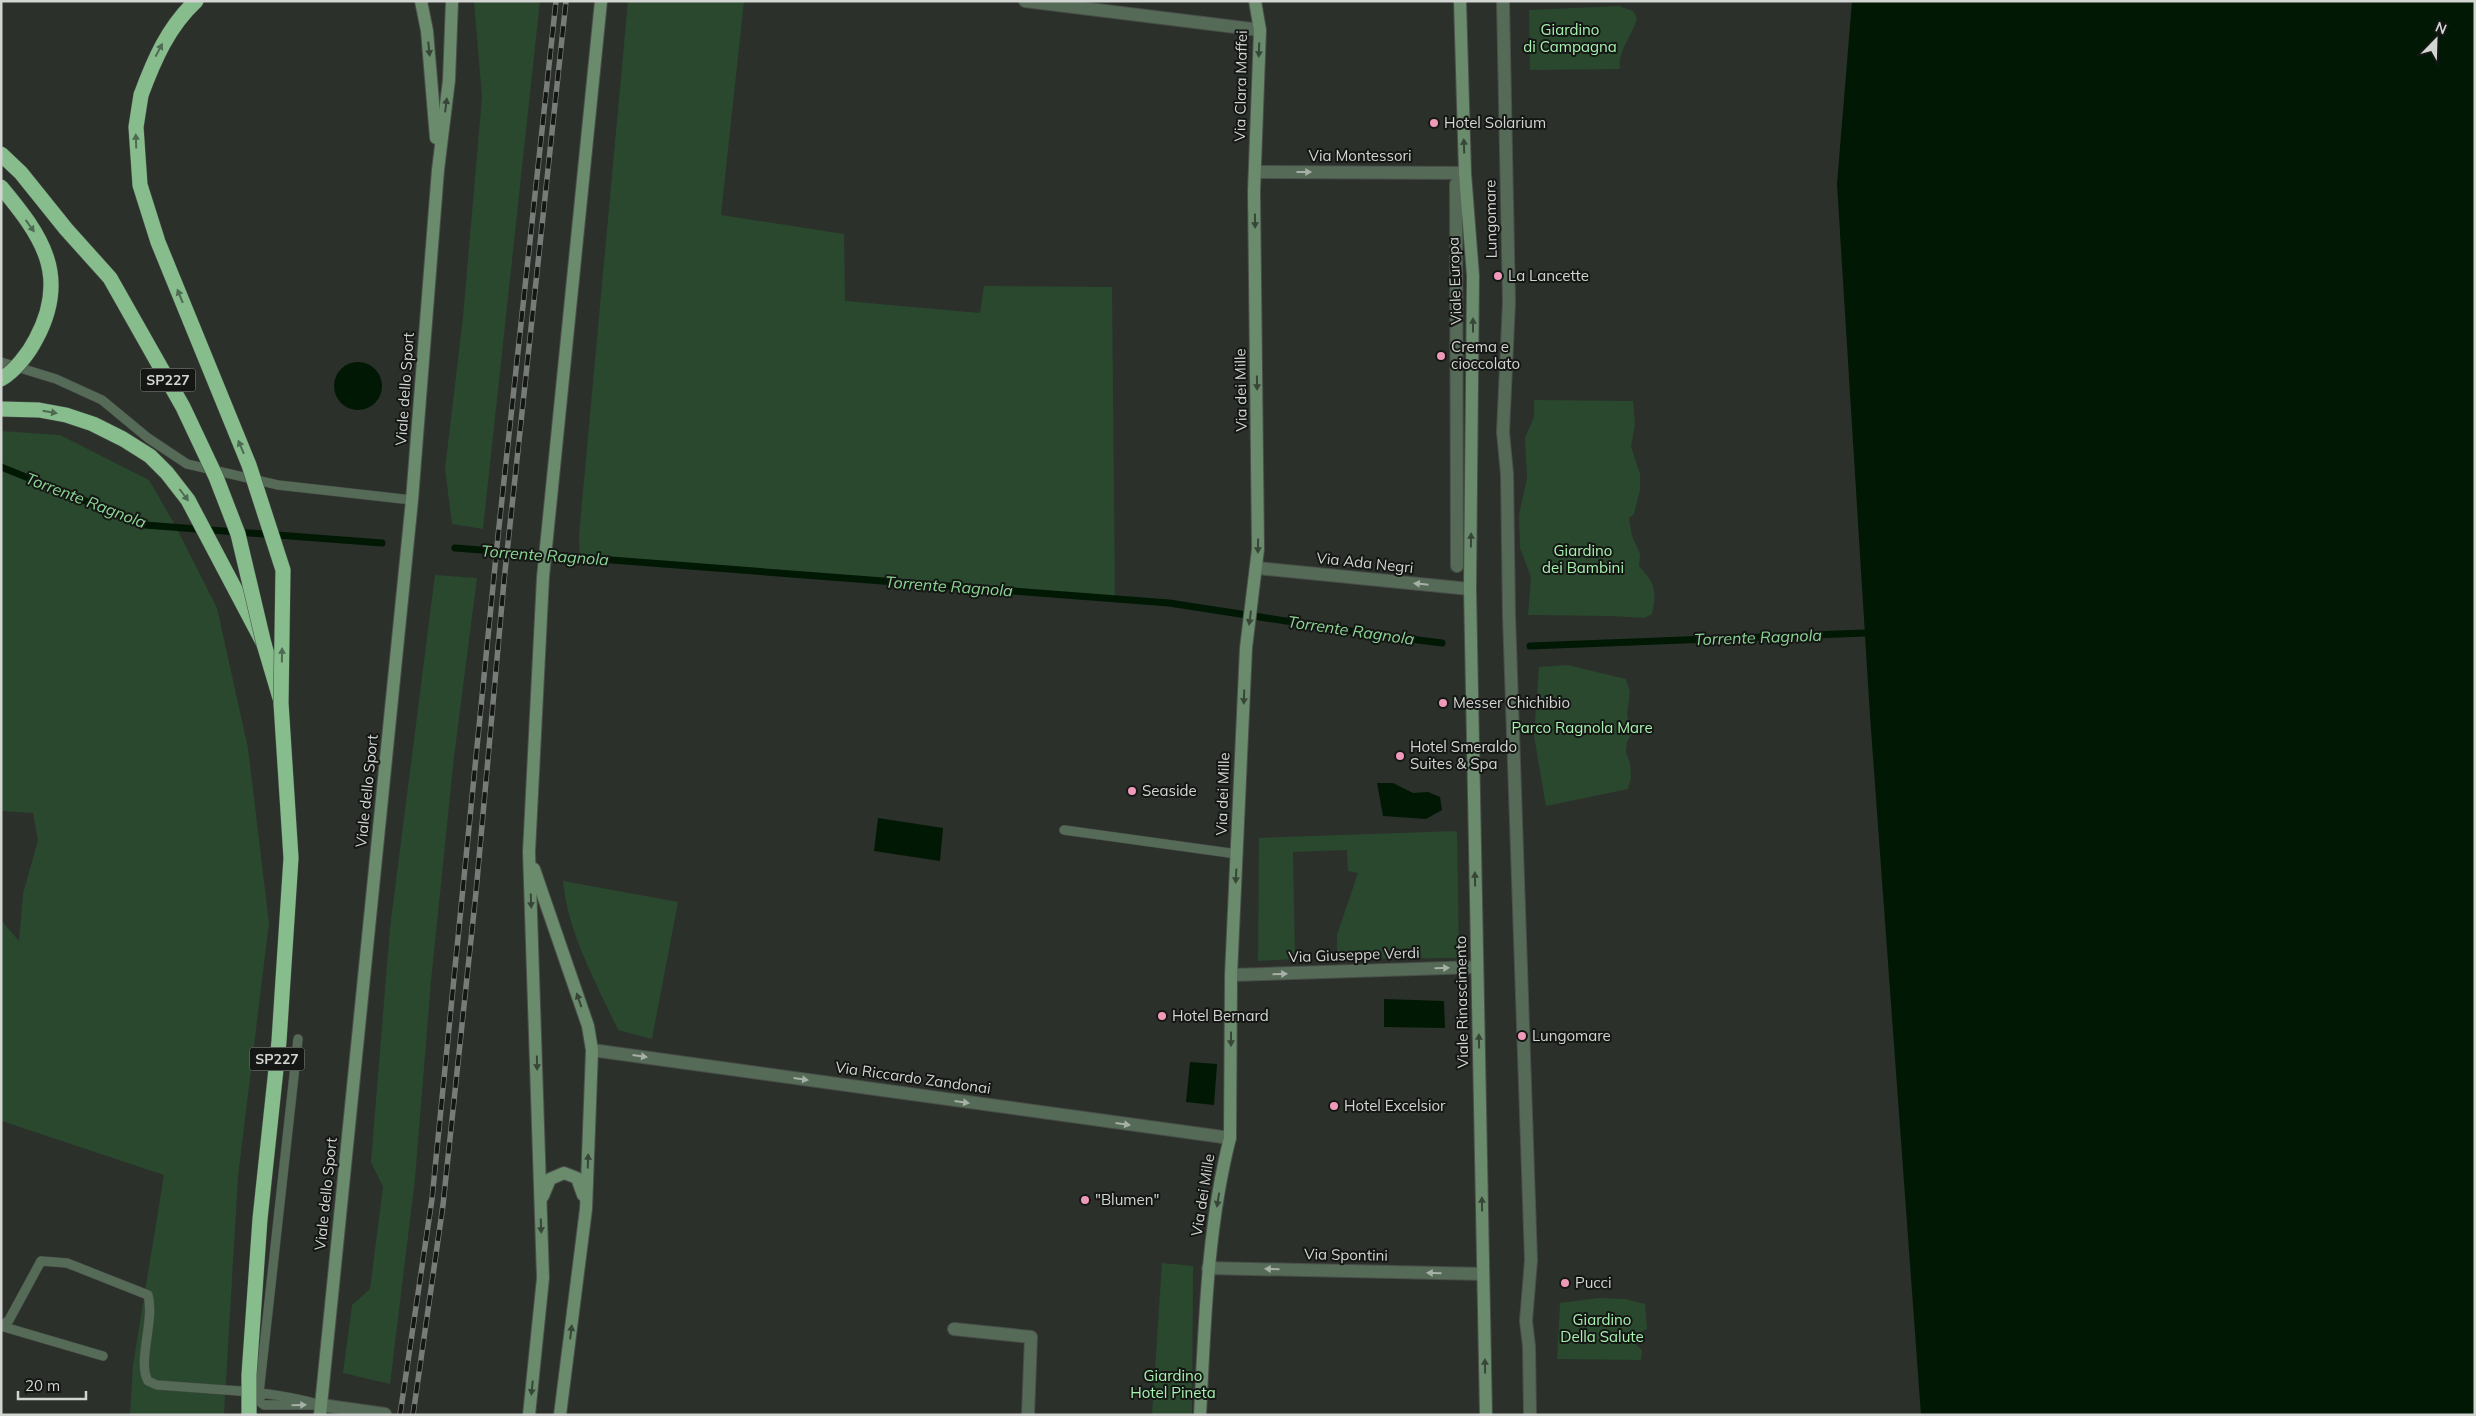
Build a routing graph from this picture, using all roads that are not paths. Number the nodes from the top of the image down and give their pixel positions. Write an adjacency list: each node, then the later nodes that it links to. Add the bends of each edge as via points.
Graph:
1 (196, 1): 24 (highway, one-way to 1, bridge, via 283,570 249,465 162,251 140,185 136,127 141,95 168,34)
2 (421, 1): 11 (street, Viale dello Sport, one-way to 11, via 432,78)
3 (452, 1): 11 (street, Viale dello Sport, one-way to 3, via 449,80)
4 (601, 1): 26 (street, via 543,577)
5 (1254, 1): 9 (street, Via Clara Maffei)
6 (1460, 1): 13 (street, Viale Europa, one-way to 6)
7 (1503, 1): 49 (street, Lungomare, via 1509,302 1503,432 1508,474 1509,616 1531,1260 1526,1322)
8 (1032, 2): 9 (street)
9 (1260, 30): 12 (street, Via Clara Maffei, one-way to 12)
10 (1, 154): 23 (highway, SP227, bridge, via 110,278 183,407 238,534)
11 (438, 170): 19 (street, Viale dello Sport)
12 (1255, 172): 13 (street, Via Montessori, one-way to 13); 21 (street, Via dei Mille, one-way to 21)
13 (1465, 173): 22 (street, Viale Europa, one-way to 13, via 1473,276)
14 (1456, 184): 20 (street, Viale Europa)
15 (1, 186): 17 (highway, one-way to 17, bridge, via 35,232 47,256 53,288 47,319 31,349)
16 (1, 362): 19 (lane, via 56,379 102,400 148,438 187,464 278,485)
17 (1, 379)
18 (1, 409): 23 (highway, one-way to 23, bridge, via 66,415 116,436 150,456 188,500)
19 (412, 500): 41 (street, Viale dello Sport)
20 (1457, 566)
21 (1257, 568): 22 (street, Via Ada Negri, one-way to 21); 27 (street, Via dei Mille, one-way to 27, via 1246,648)
22 (1470, 589): 28 (street, Viale Rinascimento, one-way to 22)
23 (264, 644): 24 (highway, SP227, bridge)
24 (281, 704): 43 (highway, SP227, bridge, via 291,858 279,1041 260,1219)
25 (1064, 830): 27 (lane)
26 (529, 852): 31 (street, one-way to 26, via 588,1026); 33 (street, one-way to 33)
27 (1237, 854): 29 (street, Via dei Mille, one-way to 29)
28 (1477, 968): 29 (street, Via Giuseppe Verdi, one-way to 28); 36 (street, Viale Rinascimento, one-way to 28)
29 (1231, 975): 32 (street, Via dei Mille, one-way to 32)
30 (298, 1039): 40 (lane)
31 (592, 1050): 32 (street, Via Riccardo Zandonai, one-way to 32); 34 (street, one-way to 31)
32 (1230, 1138): 35 (street, Via dei Mille, one-way to 35)
33 (540, 1202): 34 (street, via 550,1179 560,1173 569,1173 582,1186); 44 (street, one-way to 44, via 544,1278)
34 (586, 1210): 45 (street, one-way to 34)
35 (1208, 1268): 36 (street, Via Spontini, one-way to 35); 47 (street, Via dei Mille)
36 (1483, 1274): 48 (street, Viale Rinascimento, one-way to 36)
37 (1, 1326): 39 (lane); 40 (lane, via 9,1320 41,1261 67,1263 148,1295 152,1307 144,1368 148,1381 157,1385)
38 (954, 1330): 46 (street, via 1031,1337)
39 (103, 1356)
40 (259, 1393): 41 (lane, via 260,1402 264,1405)
41 (321, 1410): 42 (street)
42 (385, 1414)
43 (249, 1415)
44 (529, 1415)
45 (560, 1415)
46 (1028, 1415)
47 (1200, 1415)
48 (1486, 1415)
49 (1530, 1415)

